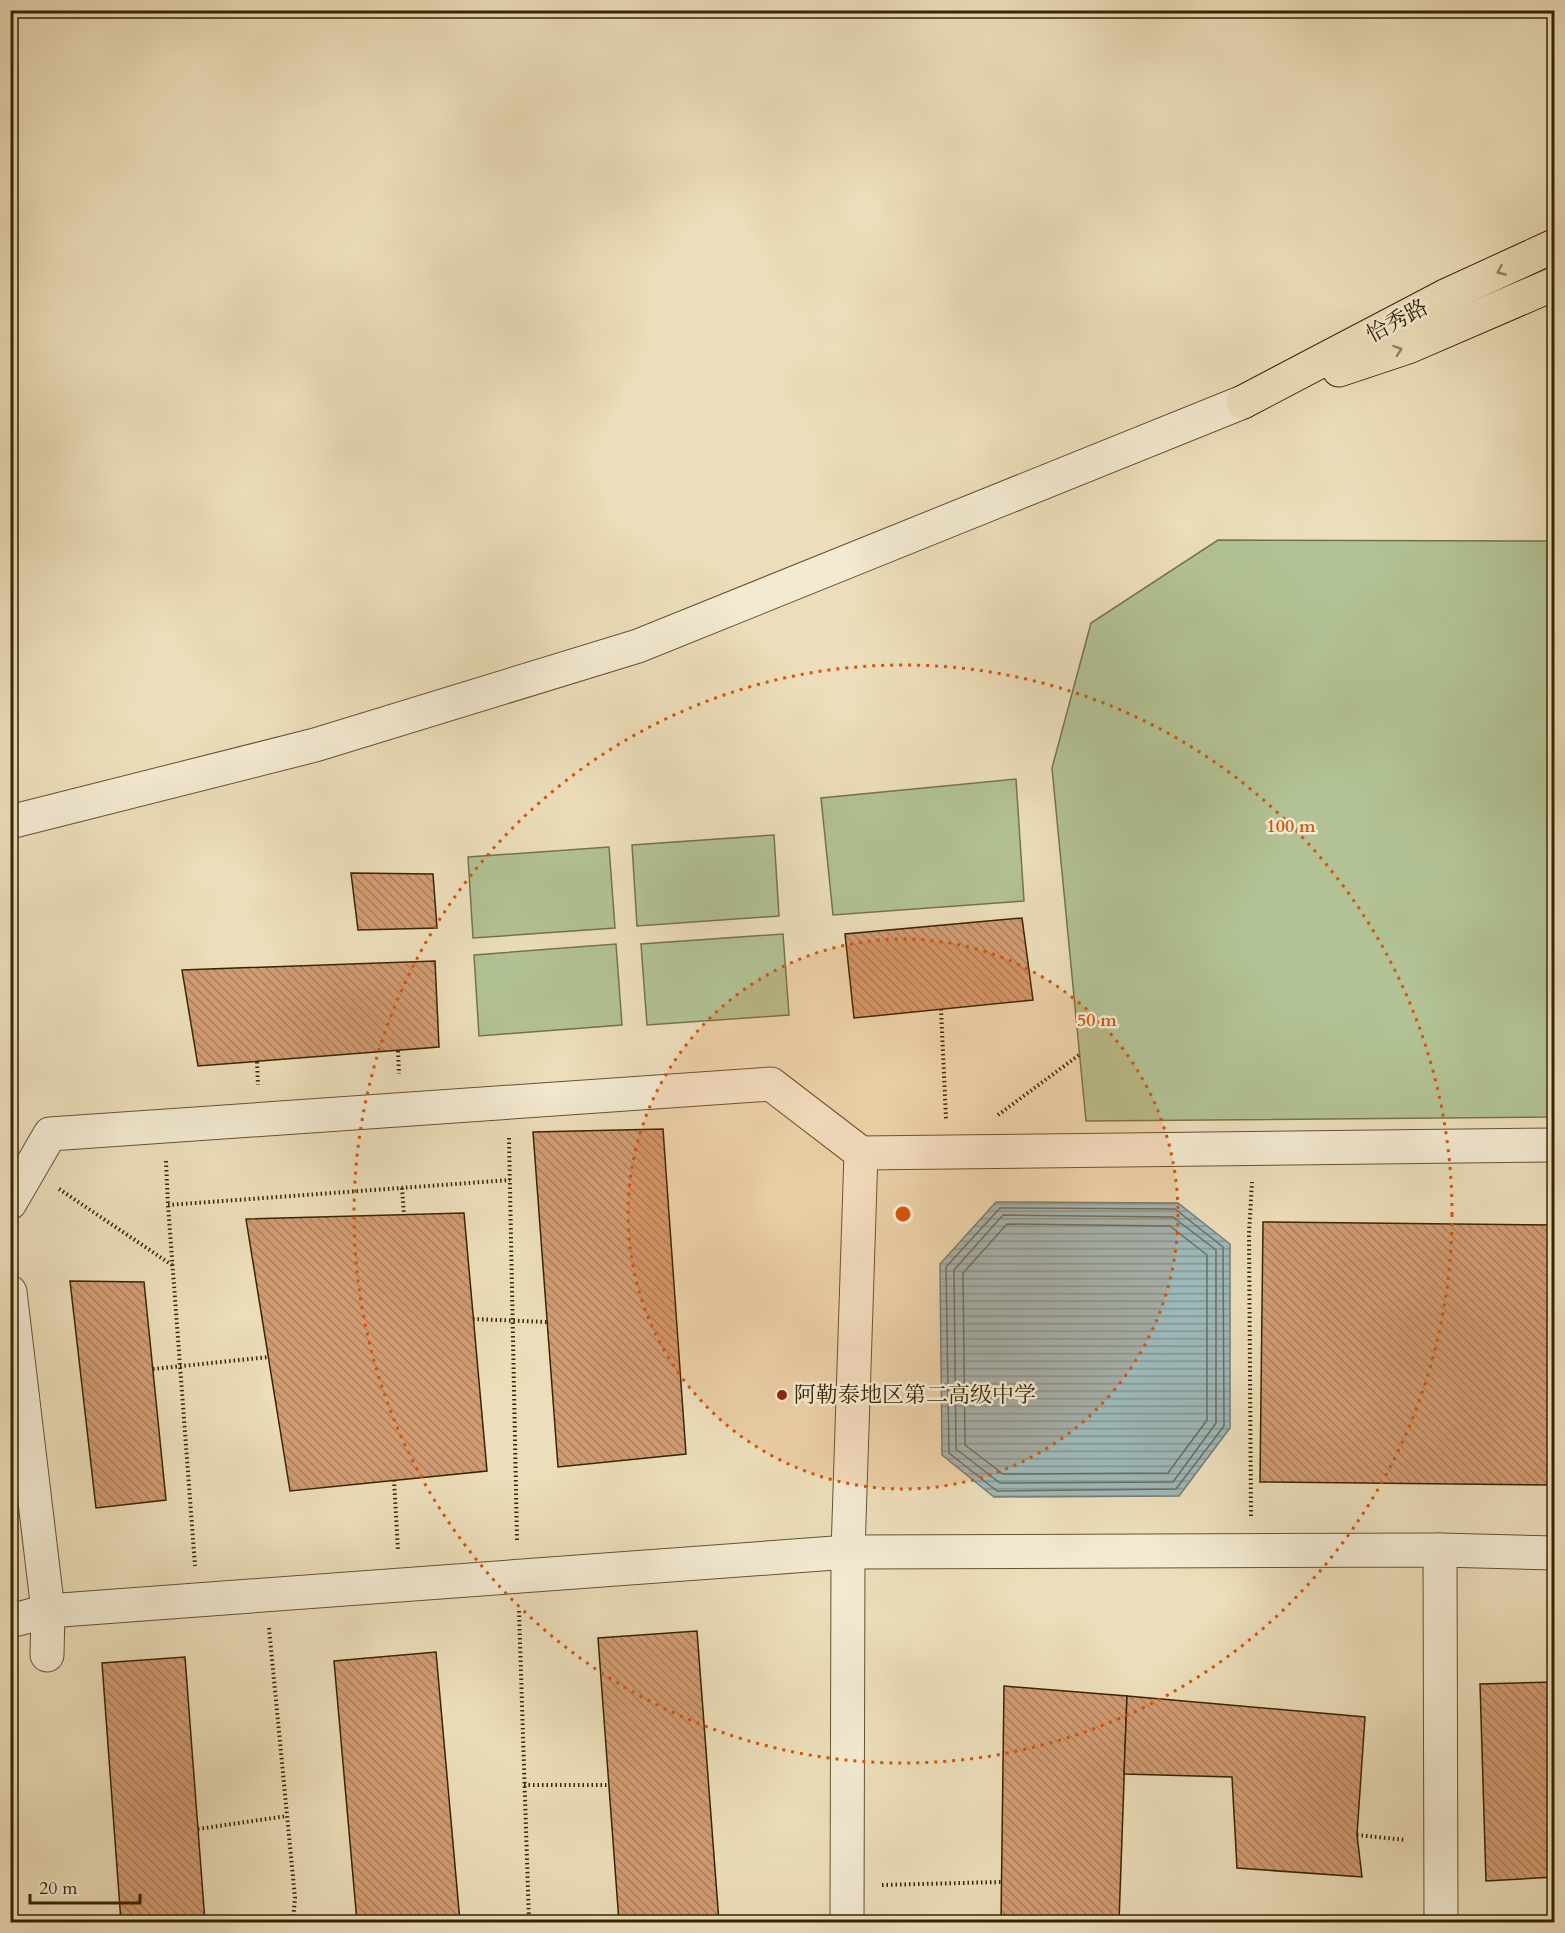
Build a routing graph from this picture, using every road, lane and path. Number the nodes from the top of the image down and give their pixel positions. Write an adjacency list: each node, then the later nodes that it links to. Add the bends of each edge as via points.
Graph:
1 (1554, 246): 3 (main road, 恰秀路, one-way to 3, via 1445,296)
2 (1554, 284): 3 (main road, one-way to 2, via 1408,346)
3 (1243, 402): 4 (street, via 638,646 315,744)
4 (10, 822)
5 (941, 1009): 12 (path)
6 (1079, 1054): 8 (path)
7 (508, 1102): 9 (street); 13 (street, via 771,1084); 14 (path)
8 (995, 1117)
9 (165, 1126): 17 (street, via 50,1134); 18 (path)
10 (1554, 1145): 11 (street)
11 (1254, 1148): 12 (street); 30 (path, via 1249,1233)
12 (948, 1152): 13 (street)
13 (861, 1153): 31 (street)
14 (510, 1180): 15 (path); 23 (path)
15 (402, 1188): 18 (path); 19 (path)
16 (71, 1198): 20 (path)
17 (10, 1203)
18 (168, 1205): 20 (path)
19 (404, 1215)
20 (173, 1266): 26 (path)
21 (10, 1292): 37 (street)
22 (473, 1319): 23 (path)
23 (513, 1322): 24 (path); 33 (path)
24 (547, 1322)
25 (269, 1357): 26 (path)
26 (180, 1366): 27 (path); 36 (path)
27 (153, 1369)
28 (394, 1480): 34 (path)
29 (1440, 1550): 30 (street); 32 (street); 49 (street)
30 (1251, 1551): 31 (street)
31 (848, 1552): 33 (street); 45 (street)
32 (1554, 1552)
33 (518, 1576): 34 (street); 40 (path)
34 (400, 1585): 35 (street)
35 (266, 1595): 36 (street); 42 (path)
36 (198, 1600): 37 (street)
37 (48, 1611): 38 (street); 39 (street)
38 (10, 1621)
39 (47, 1655)
40 (525, 1785): 41 (path); 47 (path)
41 (609, 1785)
42 (287, 1816): 43 (path); 46 (path, via 295,1898)
43 (198, 1829)
44 (1001, 1882): 45 (path)
45 (847, 1885): 48 (street)
46 (293, 1923)
47 (529, 1923)
48 (847, 1923)
49 (1441, 1923)

